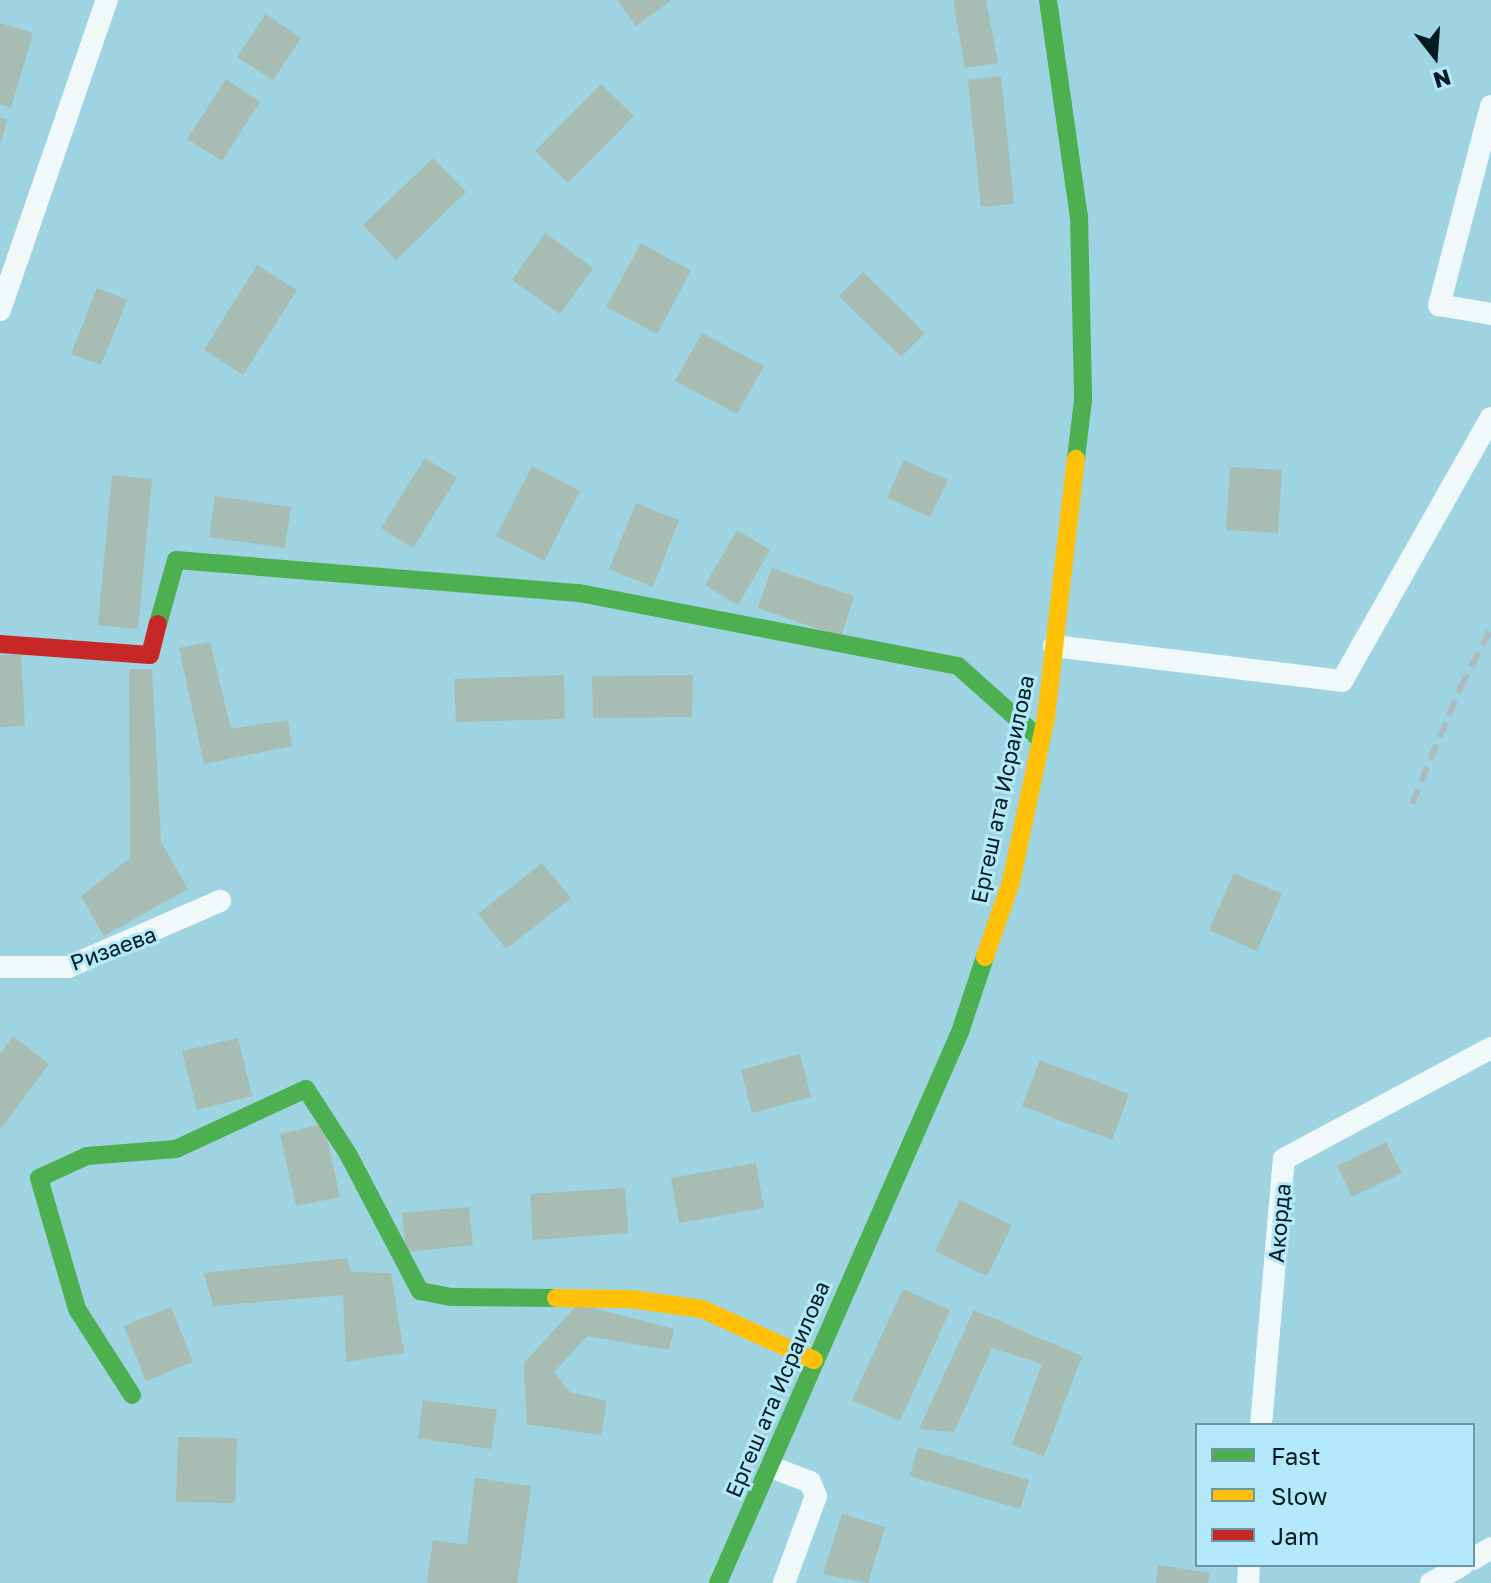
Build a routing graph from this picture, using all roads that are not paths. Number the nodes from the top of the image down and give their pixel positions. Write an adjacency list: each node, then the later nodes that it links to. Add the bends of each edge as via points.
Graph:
1 (107, 0): 4 (street)
2 (1048, 0): 8 (street, Ергеш ата Исраилова, via 1079,217 1083,400)
3 (1491, 106): 5 (street, via 1439,305)
4 (0, 310)
5 (1491, 314)
6 (1491, 418): 8 (street, via 1342,681)
7 (0, 644): 9 (street, via 150,655 176,560 548,590 958,666)
8 (1054, 646): 9 (street, Ергеш ата Исраилова)
9 (1041, 740): 13 (street, Ергеш ата Исраилова, via 1011,882 960,1032)
10 (220, 901): 11 (street, Ризаева, via 68,967)
11 (0, 967)
12 (1491, 1048): 15 (street, Акорда, via 1284,1159)
13 (814, 1360): 14 (street, via 702,1309 630,1299 451,1297 420,1291 348,1154 306,1089 176,1149 87,1156 39,1178 77,1309); 16 (street, Ергеш ата Исраилова)
14 (132, 1395)
15 (1261, 1423)
16 (771, 1467): 18 (street, Ергеш ата Исраилова); 19 (street, via 810,1482 816,1496)
17 (1459, 1567): 20 (street)
18 (718, 1583)
19 (784, 1583)
20 (1431, 1583)

